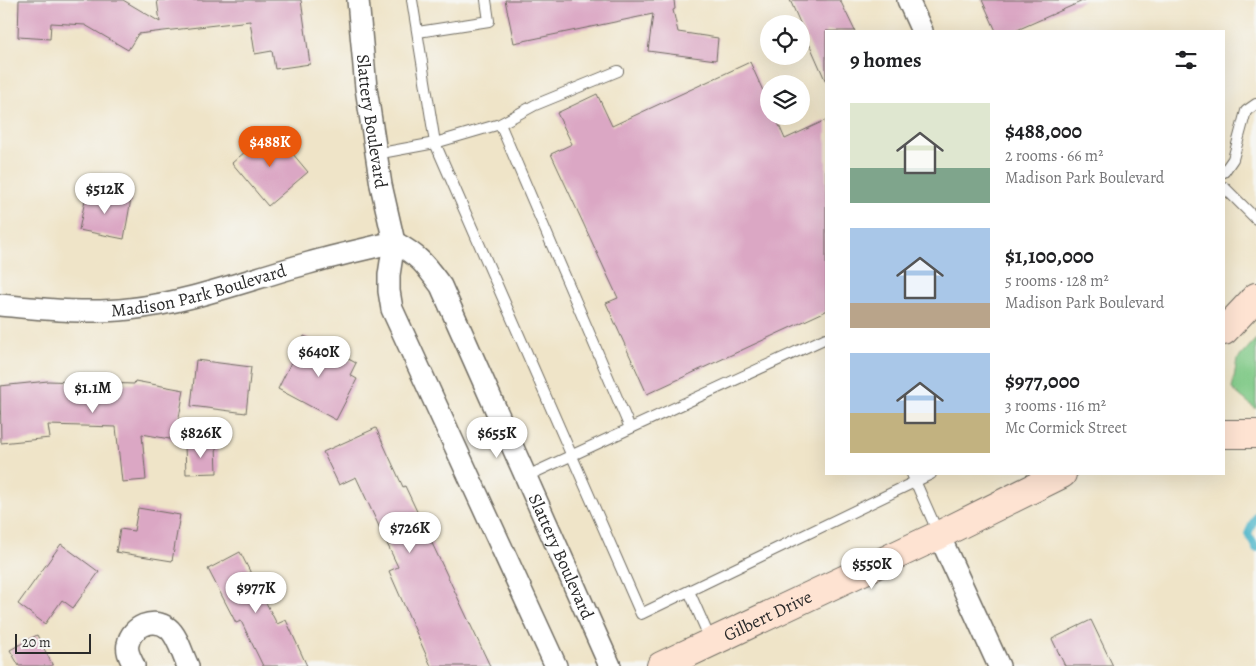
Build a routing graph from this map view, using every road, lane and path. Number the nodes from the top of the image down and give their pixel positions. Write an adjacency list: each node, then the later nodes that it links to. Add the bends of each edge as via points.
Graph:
1 (358, 0): 11 (street, Slattery Boulevard)
2 (412, 0): 6 (lane)
3 (486, 0): 6 (lane, via 489,21)
4 (908, 0): 5 (street)
5 (922, 30)
6 (418, 32): 10 (lane)
7 (618, 71): 9 (lane, via 535,105)
8 (1256, 104): 12 (lane, via 1246,111 1233,159)
9 (500, 124): 10 (lane); 20 (lane)
10 (435, 143): 11 (lane); 23 (lane)
11 (376, 154): 15 (street, Slattery Boulevard)
12 (1225, 171)
13 (1225, 188): 14 (lane)
14 (1256, 219)
15 (394, 242): 17 (street, Madison Park Boulevard, via 159,305 96,312); 26 (street, Slattery Boulevard, via 414,253 440,286); 33 (street, Slattery Boulevard, via 389,275 392,309)
16 (1256, 296): 18 (street)
17 (0, 305)
18 (1225, 330)
19 (825, 338): 20 (lane)
20 (630, 428): 23 (lane)
21 (1225, 434): 22 (street)
22 (1256, 434)
23 (573, 454): 26 (lane); 29 (lane, via 641,614)
24 (928, 475): 27 (lane)
25 (1060, 475): 28 (street, Gilbert Drive)
26 (525, 477): 34 (street, Slattery Boulevard)
27 (914, 478): 28 (lane); 29 (lane)
28 (939, 535): 30 (street, Gilbert Drive); 36 (street)
29 (689, 591): 30 (lane)
30 (712, 642): 35 (street, Gilbert Drive)
31 (134, 666): 32 (street, via 128,653 128,643 132,634 144,624 160,624 173,633)
32 (188, 666)
33 (556, 666)
34 (610, 666)
35 (661, 666)
36 (998, 666)

